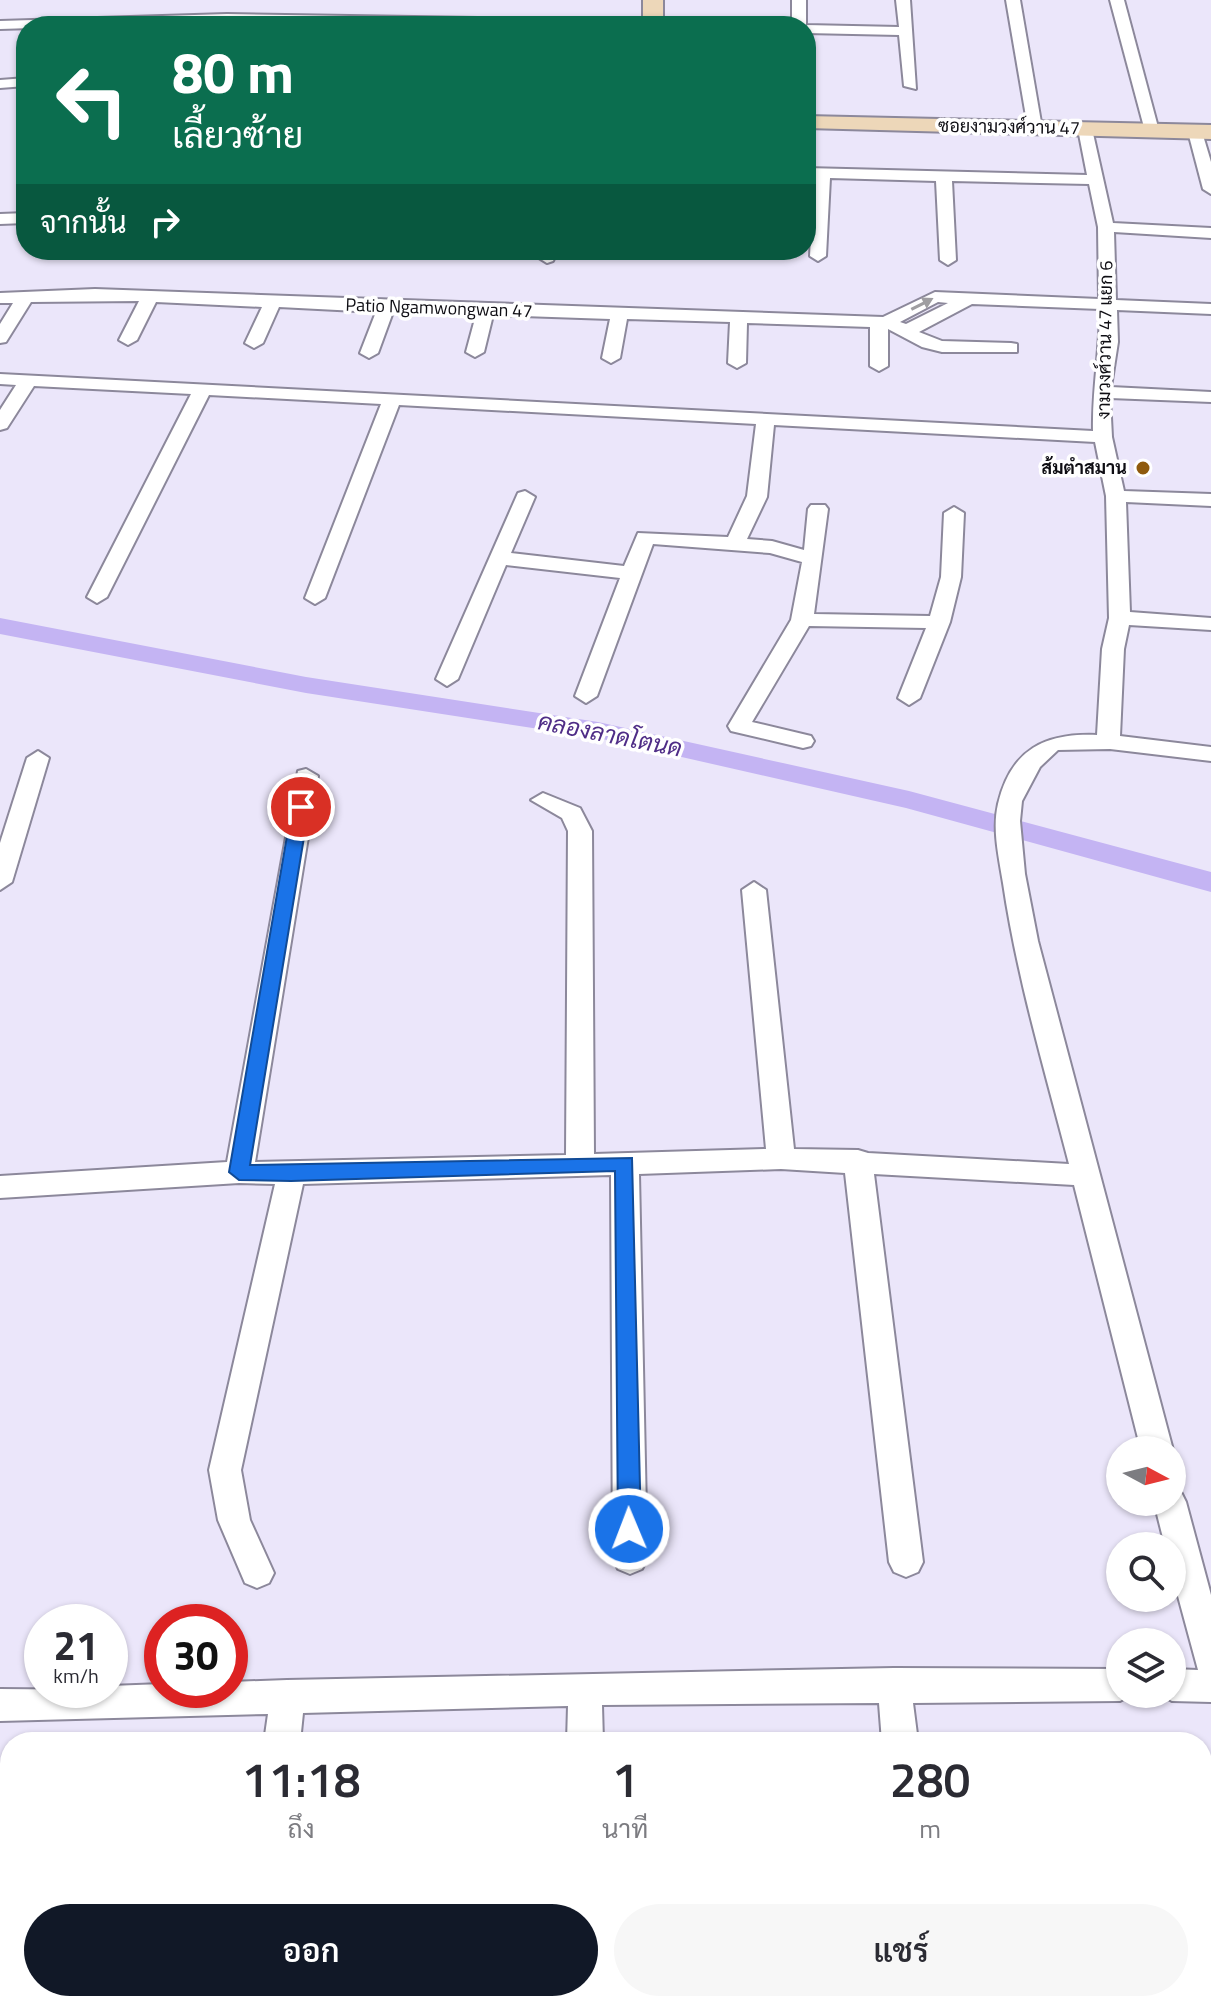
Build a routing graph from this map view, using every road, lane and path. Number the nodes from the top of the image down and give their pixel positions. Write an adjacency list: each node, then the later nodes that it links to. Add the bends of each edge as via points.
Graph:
1 (903, 0): 5 (street)
2 (1013, 0): 8 (street)
3 (1117, 0): 10 (street)
4 (816, 29): 5 (street)
5 (906, 31): 6 (street)
6 (911, 86)
7 (816, 122): 8 (street, ซอยงามวงศ์วาน 47)
8 (1035, 128): 9 (street, ซอยงามวงศ์วาน 47)
9 (1085, 129): 10 (street, ซอยงามวงศ์วาน 47); 14 (street, งามวงศ์วาน 47 แยก 6)
10 (1152, 131): 11 (street, ซอยงามวงศ์วาน 47)
11 (1203, 132): 15 (street)
12 (816, 174): 13 (street)
13 (944, 177): 14 (street); 20 (street)
14 (1098, 180): 17 (street, งามวงศ์วาน 47 แยก 6)
15 (1211, 189)
16 (816, 215): 19 (street)
17 (1106, 227): 18 (street); 26 (street, งามวงศ์วาน 47 แยก 6)
18 (1211, 233)
19 (818, 256)
20 (948, 260)
21 (150, 296): 22 (street, Patio Ngamwongwan 47); 25 (street, Patio Ngamwongwan 47); 35 (street)
22 (25, 297): 23 (street, Patio Ngamwongwan 47); 34 (street)
23 (0, 298)
24 (970, 298): 26 (street); 32 (street, one-way to 24, via 935,297); 33 (street)
25 (273, 302): 27 (street, Patio Ngamwongwan 47); 36 (street)
26 (1108, 303): 28 (street); 46 (street, งามวงศ์วาน 47 แยก 6, via 1109,342)
27 (386, 307): 29 (street, Patio Ngamwongwan 47); 39 (street)
28 (1211, 309)
29 (486, 310): 30 (street, Patio Ngamwongwan 47); 38 (street)
30 (619, 315): 31 (street, Patio Ngamwongwan 47); 40 (street)
31 (739, 316): 32 (street, Patio Ngamwongwan 47); 41 (street)
32 (882, 322): 33 (street); 42 (street)
33 (907, 331): 37 (street, via 918,343)
34 (0, 338)
35 (128, 340)
36 (254, 343)
37 (1011, 348)
38 (475, 352)
39 (369, 353)
40 (611, 358)
41 (737, 363)
42 (879, 366)
43 (0, 379): 44 (street)
44 (29, 380): 45 (street); 50 (street)
45 (203, 389): 48 (street); 63 (street)
46 (1101, 392): 47 (street); 51 (street, งามวงศ์วาน 47 แยก 6)
47 (1211, 397)
48 (392, 399): 49 (street); 64 (street)
49 (766, 418): 51 (street); 54 (street)
50 (0, 424)
51 (1103, 437): 52 (street, งามวงศ์วาน 47 แยก 6)
52 (1116, 496): 55 (street); 65 (street, งามวงศ์วาน 47 แยก 6)
53 (525, 497): 60 (street)
54 (757, 497): 58 (street); 59 (street, via 765,506 761,534)
55 (1211, 500)
56 (818, 509): 61 (street)
57 (954, 513): 67 (street, via 951,577)
58 (733, 544): 59 (street); 62 (street, via 647,526)
59 (772, 547): 61 (street)
60 (500, 558): 62 (street); 69 (street)
61 (813, 559): 66 (street)
62 (631, 573): 70 (street)
63 (97, 597)
64 (315, 598)
65 (1120, 618): 68 (street); 73 (street, งามวงศ์วาน 47 แยก 6, via 1113,649)
66 (802, 620): 67 (street); 72 (street, via 739,726)
67 (939, 622): 71 (street)
68 (1211, 624)
69 (447, 679)
70 (586, 696)
71 (909, 698)
72 (803, 741)
73 (1108, 743): 74 (street); 86 (street, via 1052,744 1039,752 1009,806 1018,905)
74 (1211, 754)
75 (38, 758): 78 (street)
76 (306, 776): 84 (street)
77 (543, 800): 83 (street, via 572,813 580,831)
78 (0, 882)
79 (754, 890): 80 (street)
80 (781, 1159): 81 (street); 82 (street)
81 (858, 1160): 86 (street); 91 (street)
82 (625, 1163): 83 (street); 90 (street)
83 (580, 1164): 85 (street)
84 (239, 1172): 85 (street); 87 (street)
85 (291, 1174): 92 (street, via 225,1470 234,1520)
86 (1086, 1175): 88 (street)
87 (0, 1187)
88 (1153, 1436)
89 (1174, 1516): 93 (street)
90 (630, 1559)
91 (906, 1562)
92 (257, 1573)
93 (1211, 1660)
94 (894, 1684): 95 (street); 98 (street); 103 (street)
95 (1106, 1685)
96 (1186, 1685): 97 (street)
97 (1211, 1686)
98 (585, 1689): 99 (street); 102 (street)
99 (287, 1696): 100 (street); 101 (street)
100 (0, 1705)
101 (283, 1732)
102 (585, 1732)
103 (899, 1732)

